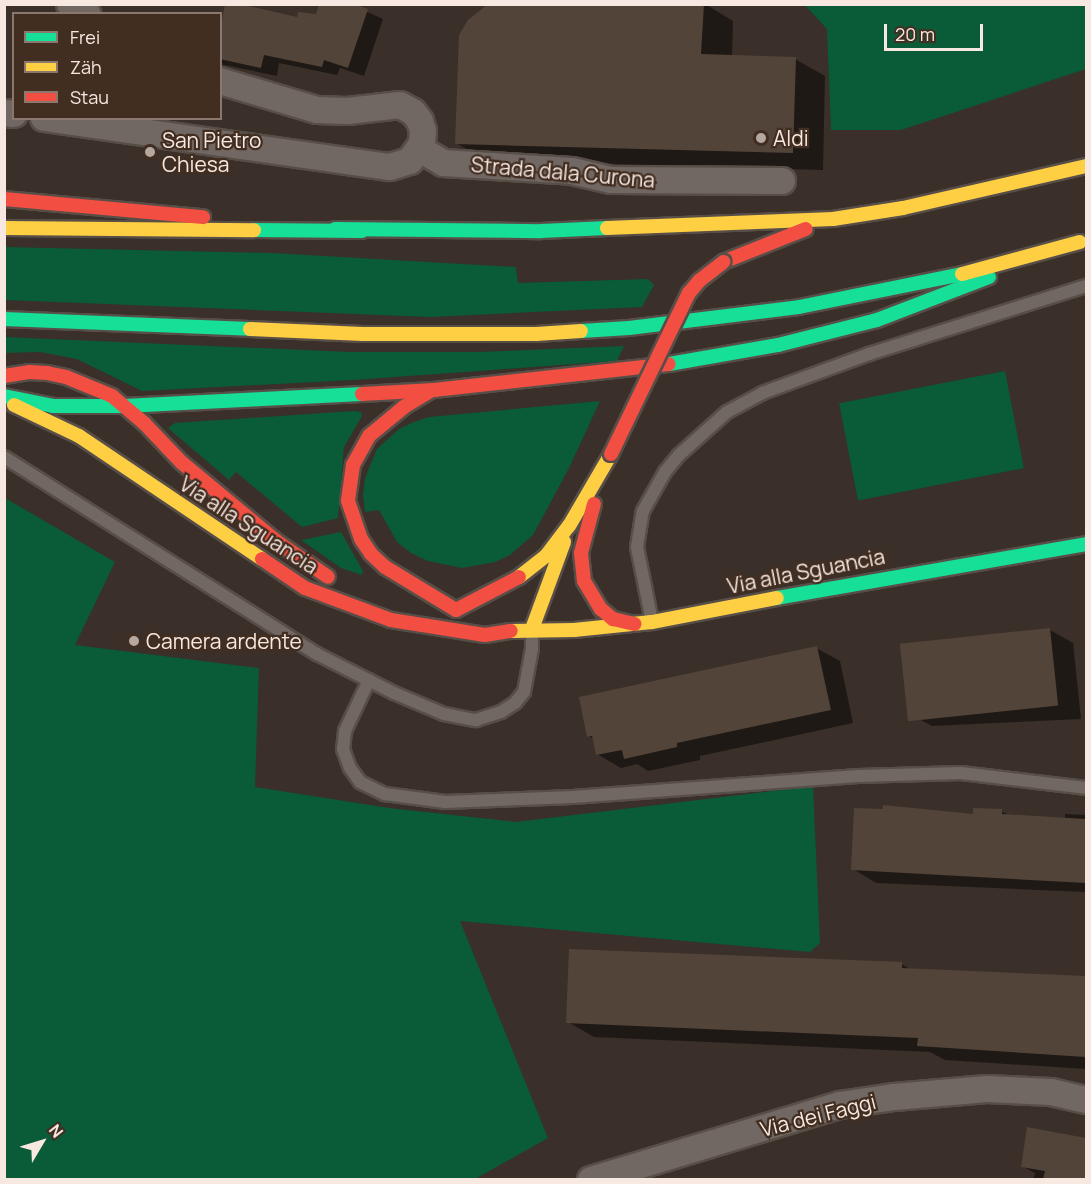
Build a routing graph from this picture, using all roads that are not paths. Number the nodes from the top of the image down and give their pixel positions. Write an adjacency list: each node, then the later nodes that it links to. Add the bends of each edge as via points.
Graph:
1 (70, 4): 2 (street)
2 (84, 12)
3 (222, 82): 5 (street, via 318,110 400,105 413,112 423,126)
4 (58, 120): 5 (street, via 390,167 410,160)
5 (420, 149): 7 (street, Strada dala Curona, via 443,163 572,171 611,180)
6 (1086, 166): 9 (main road, via 903,208)
7 (782, 181)
8 (4, 199): 11 (main road)
9 (833, 219): 11 (main road, via 541,231); 20 (main road, bridge, via 723,262 699,281 685,299)
10 (4, 228): 11 (main road)
11 (362, 231)
12 (1084, 241): 14 (main road, via 970,272 799,308 630,328 536,334 363,334); 16 (main road, via 877,320 778,345 612,371)
13 (1086, 286): 28 (lane, via 869,354 762,393 719,418 679,455 643,511 637,547)
14 (4, 319)
15 (4, 376): 18 (main road, via 29,372 66,377 100,390)
16 (434, 390): 18 (main road); 25 (main road, via 404,407 369,436 353,465 348,501 361,539 371,554 385,567)
17 (4, 398): 18 (main road, via 53,406); 30 (main road, Via alla Sguancia, via 79,436 305,588 365,612 423,627 485,635)
18 (124, 406): 23 (main road, via 181,462 276,541 308,565)
19 (4, 457): 31 (lane, via 279,631)
20 (602, 473): 21 (main road); 29 (main road, via 581,554 581,568 584,581 601,609 613,619)
21 (569, 526): 25 (main road, via 531,569); 30 (main road)
22 (1086, 544): 28 (main road, Via alla Sguancia, via 856,582)
23 (344, 584)
24 (419, 606): 25 (main road)
25 (456, 610): 26 (main road)
26 (478, 614)
27 (499, 619): 30 (main road)
28 (652, 622): 29 (main road, Via alla Sguancia)
29 (634, 624): 30 (main road, Via alla Sguancia, via 574,630)
30 (529, 629): 31 (lane, via 532,650 524,692 490,717 461,719)
31 (369, 680): 32 (lane, via 345,731 343,749 360,782 385,794 445,802 961,773)
32 (1086, 788)
33 (1086, 1100): 34 (street, Via dei Faggi, via 1051,1092 987,1089 840,1105)
34 (591, 1179)

